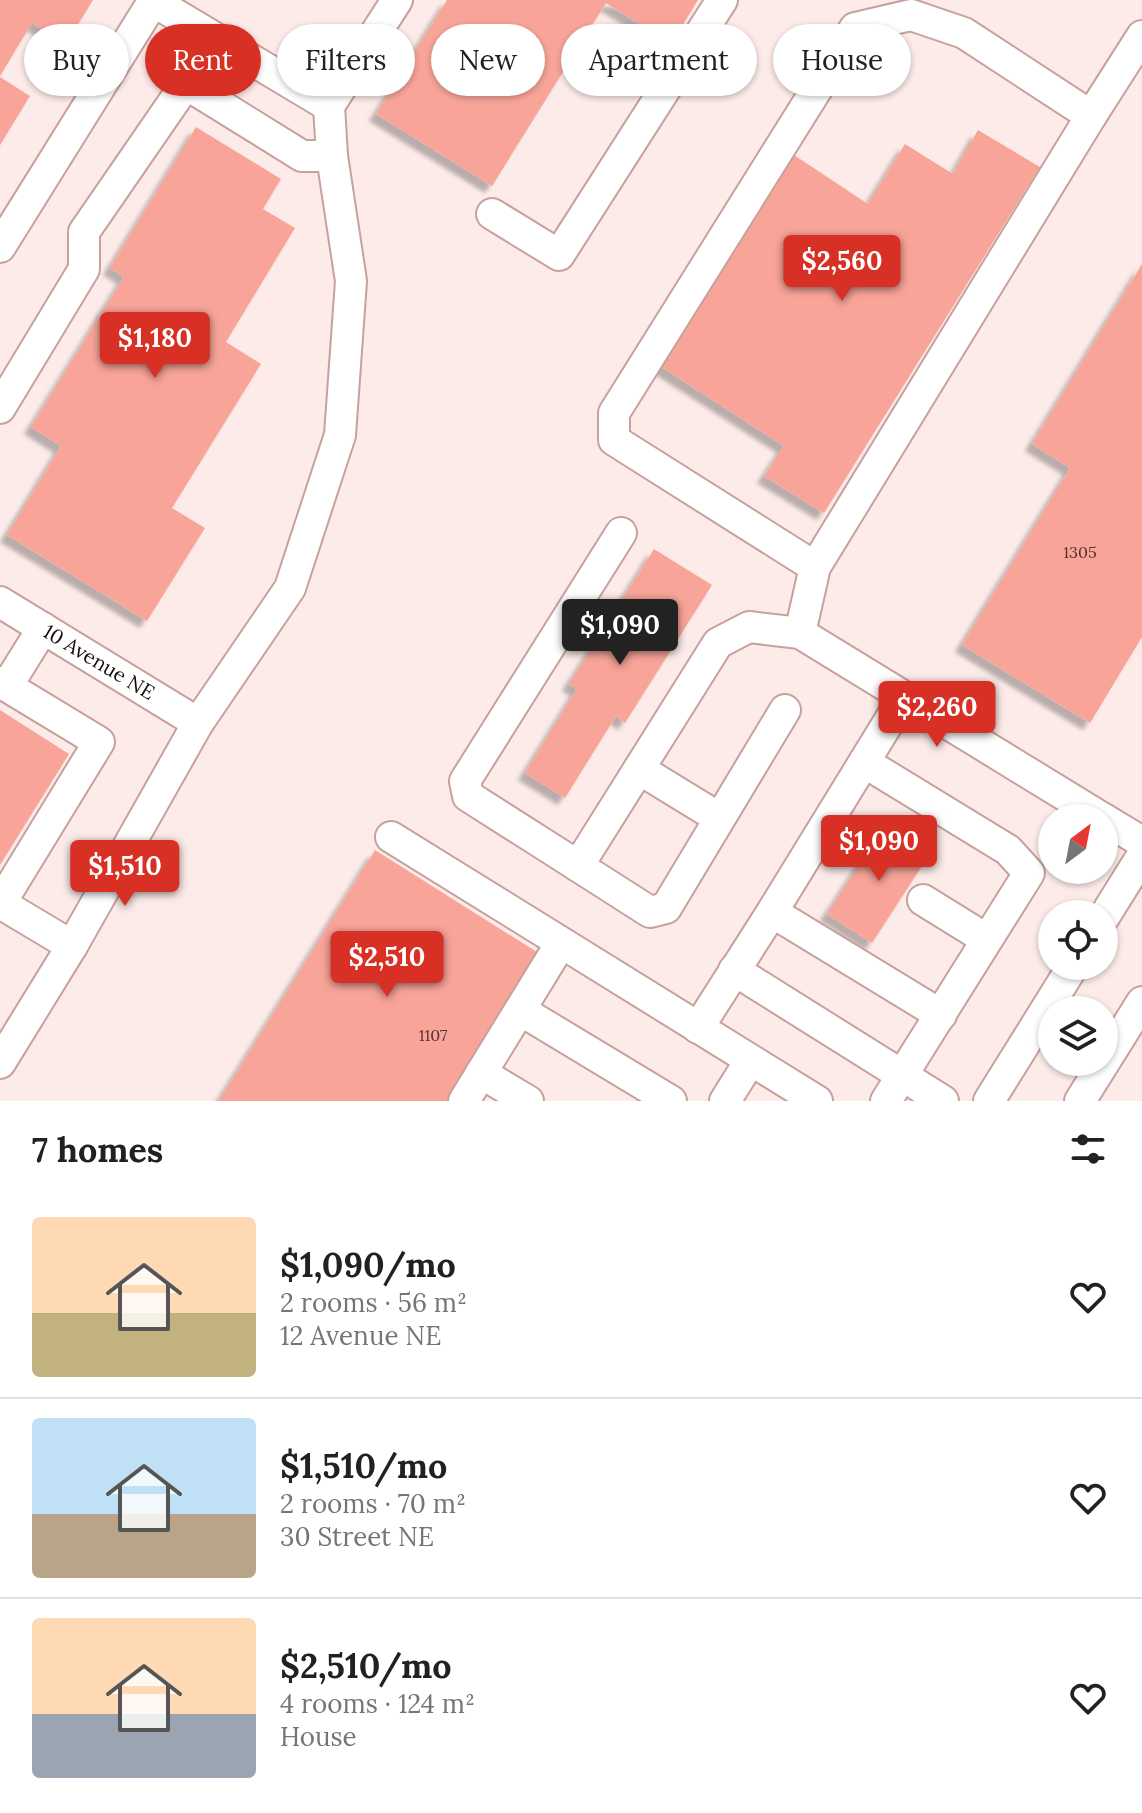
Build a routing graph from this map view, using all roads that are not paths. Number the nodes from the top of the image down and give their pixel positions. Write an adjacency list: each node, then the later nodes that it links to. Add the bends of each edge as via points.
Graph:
1 (153, 0): 5 (street); 9 (street)
2 (397, 0): 5 (street)
3 (722, 0): 8 (street, via 559,255)
4 (1142, 36): 6 (street)
5 (329, 106): 7 (street)
6 (1091, 116): 12 (street); 12 (street, via 964,33 911,15 855,28 614,413 614,440)
7 (332, 156): 10 (street, via 302,156 186,84 84,232 84,269); 19 (street, via 351,281 340,435 290,588)
8 (492, 214)
9 (0, 247)
10 (0, 408)
11 (621, 533): 28 (street, via 465,781 468,796)
12 (815, 567): 15 (street)
13 (0, 602): 14 (street, 10 Avenue NE)
14 (43, 628): 16 (street); 19 (street, 10 Avenue NE)
15 (800, 633): 17 (street); 21 (street, via 749,627 718,643)
16 (4, 684): 31 (street, via 99,742)
17 (904, 697): 20 (street); 22 (street)
18 (785, 710): 23 (street)
19 (198, 723): 35 (street)
20 (864, 762): 32 (street); 33 (street, via 1008,850 1029,873)
21 (639, 769): 23 (street); 28 (street)
22 (1079, 804)
23 (719, 818): 28 (street, via 666,908 650,912)
24 (1118, 828): 26 (street)
25 (391, 837): 34 (street)
26 (1142, 842)
27 (1142, 856): 30 (street)
28 (578, 866)
29 (923, 900): 33 (street)
30 (1115, 900)
31 (0, 903): 35 (street)
32 (772, 912): 36 (street); 40 (street)
33 (986, 939): 40 (street)
34 (561, 943): 39 (street); 41 (street)
35 (72, 946): 43 (street)
36 (734, 970): 41 (street); 45 (street)
37 (1064, 980): 53 (street)
38 (1142, 1002): 54 (street)
39 (520, 1010): 44 (street); 49 (street)
40 (941, 1015): 45 (street)
41 (698, 1028): 42 (street)
42 (750, 1061): 46 (street); 50 (street)
43 (0, 1063)
44 (481, 1073): 47 (street); 48 (street)
45 (902, 1076): 51 (street); 52 (street)
46 (814, 1100)
47 (464, 1101)
48 (528, 1101)
49 (671, 1101)
50 (725, 1101)
51 (886, 1101)
52 (943, 1101)
53 (989, 1101)
54 (1080, 1101)

